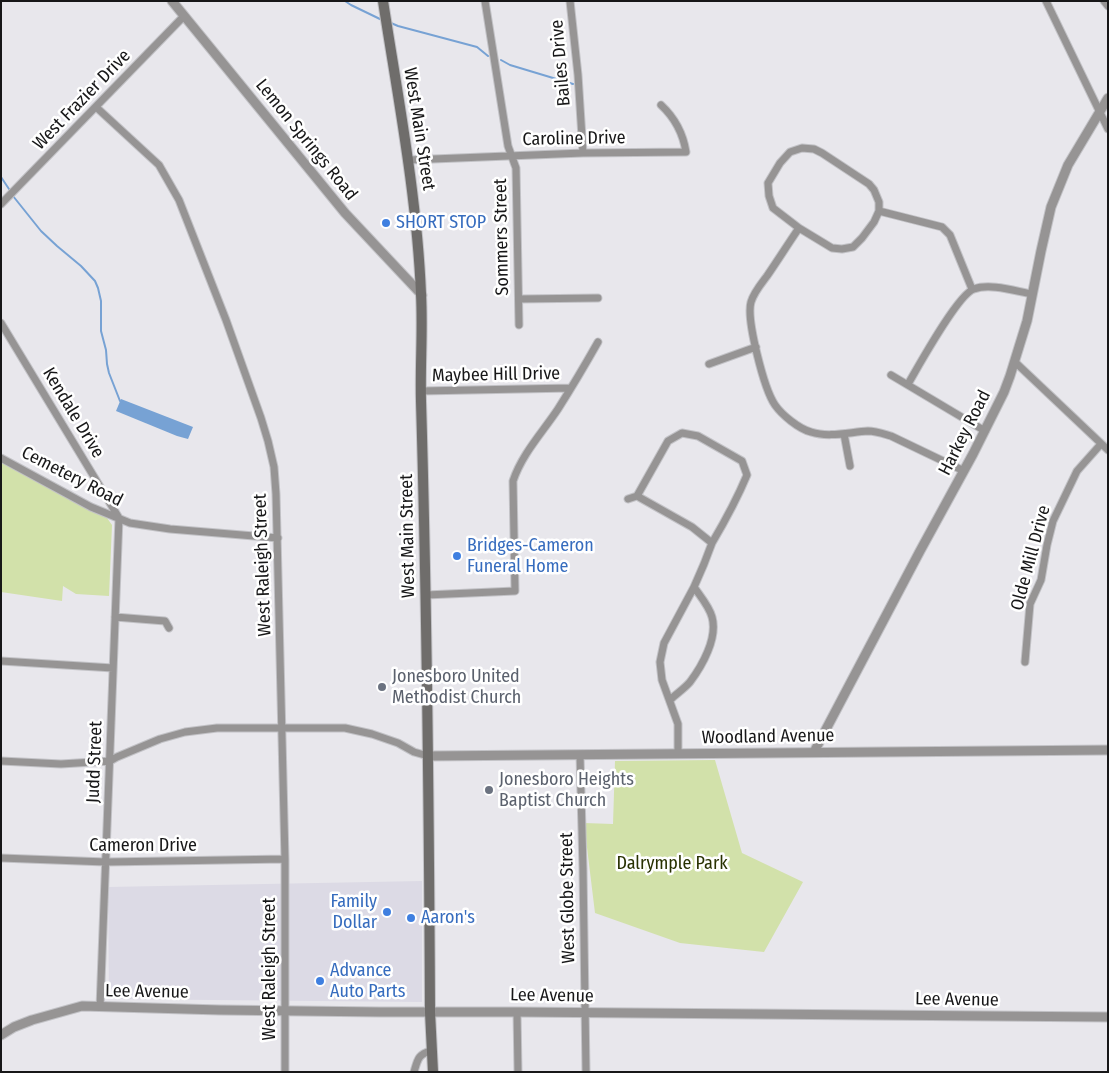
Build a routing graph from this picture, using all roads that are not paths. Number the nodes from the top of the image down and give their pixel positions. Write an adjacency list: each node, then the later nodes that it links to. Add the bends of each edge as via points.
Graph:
1 (172, 1): 8 (street, Lemon Springs Road)
2 (383, 1): 16 (main road, West Main Street)
3 (485, 1): 15 (street, Sommers Street)
4 (570, 1): 14 (street, Bailes Drive)
5 (1046, 1): 12 (street)
6 (1104, 1): 7 (street)
7 (1108, 6)
8 (184, 16): 11 (street, West Frazier Drive); 21 (street, Lemon Springs Road, via 345,213)
9 (1108, 98): 12 (street, Harkey Road)
10 (662, 104): 14 (street, Caroline Drive, via 678,126 686,152)
11 (96, 107): 17 (street, West Frazier Drive); 45 (street, West Raleigh Street, via 159,165 179,200 226,320 268,441 274,467)
12 (1099, 111): 13 (street); 22 (street, Harkey Road, via 1068,165 1056,194)
13 (1108, 129)
14 (583, 153): 15 (street, Caroline Drive)
15 (511, 156): 16 (street, Caroline Drive); 24 (street, Sommers Street, via 516,168)
16 (408, 160): 21 (main road, West Main Street)
17 (1, 204)
18 (879, 211): 19 (street, via 862,238 848,248 832,248); 19 (street, via 877,197 869,184 822,153 802,148 790,152 768,183 773,208); 20 (street, via 942,227 950,235)
19 (799, 228): 28 (street, via 751,301 750,316)
20 (972, 289): 22 (street, via 991,287); 32 (street, via 956,306)
21 (422, 294): 34 (main road, West Main Street)
22 (1032, 294): 29 (street, Harkey Road)
23 (598, 298): 24 (street)
24 (519, 299): 26 (street, Sommers Street)
25 (1, 323): 44 (street, Kendale Drive)
26 (519, 325)
27 (598, 342): 33 (street)
28 (756, 347): 30 (street); 36 (street, via 770,395 780,411 811,432)
29 (1015, 362): 35 (street, Harkey Road); 37 (street)
30 (709, 364)
31 (891, 375): 32 (street)
32 (908, 384): 35 (street)
33 (571, 388): 34 (street, Maybee Hill Drive); 48 (street, via 517,468 513,481 516,591)
34 (421, 391): 48 (main road, West Main Street)
35 (985, 431): 41 (street, Harkey Road)
36 (844, 434): 40 (street); 41 (street, via 882,433)
37 (1101, 444): 38 (street); 52 (street, Olde Mill Drive, via 1077,471 1053,521 1040,580 1030,604)
38 (1108, 450)
39 (1, 458): 44 (street, Cemetery Road, via 91,507)
40 (850, 466)
41 (964, 471): 57 (street, Harkey Road)
42 (637, 496): 43 (street); 46 (street, via 692,527); 46 (street, via 668,441 682,433 698,436 742,461 746,475)
43 (628, 499)
44 (119, 518): 45 (street, Cemetery Road, via 148,526); 49 (street, Judd Street)
45 (278, 538): 55 (street, West Raleigh Street)
46 (712, 543): 47 (street)
47 (694, 587): 54 (street, via 664,643 660,662 662,680); 54 (street, via 712,617 711,644 689,683)
48 (426, 595): 60 (main road, West Main Street)
49 (115, 618): 50 (street, via 165,621); 53 (street, Judd Street)
50 (169, 628)
51 (1, 662): 53 (street)
52 (1025, 662)
53 (113, 668): 62 (street, Judd Street)
54 (670, 700): 58 (street, via 678,724)
55 (283, 727): 60 (street, via 348,728); 62 (street, via 185,732 160,739); 64 (street, West Raleigh Street)
56 (1108, 750): 57 (street, Woodland Avenue)
57 (814, 752): 58 (street, Woodland Avenue)
58 (678, 754): 59 (street, Woodland Avenue)
59 (580, 755): 60 (street, Woodland Avenue); 70 (street, West Globe Street)
60 (428, 756): 68 (main road, West Main Street)
61 (1, 761): 62 (street)
62 (110, 762): 65 (street, Judd Street)
63 (1, 858): 65 (street, Cameron Drive)
64 (285, 859): 65 (street, Cameron Drive); 67 (street, West Raleigh Street)
65 (106, 862): 66 (street, Judd Street)
66 (100, 1007): 67 (street, Lee Avenue); 72 (street, Lee Avenue, via 74,1008)
67 (284, 1011): 68 (street, Lee Avenue); 74 (street, West Raleigh Street)
68 (430, 1012): 69 (street, Lee Avenue); 73 (main road, West Main Street)
69 (517, 1012): 70 (street, Lee Avenue); 77 (street)
70 (584, 1013): 71 (street, Lee Avenue); 78 (street, West Globe Street)
71 (1108, 1017)
72 (2, 1032)
73 (432, 1050): 75 (street, via 421,1054); 76 (main road, West Main Street)
74 (285, 1072)
75 (414, 1072)
76 (433, 1072)
77 (518, 1072)
78 (586, 1072)

